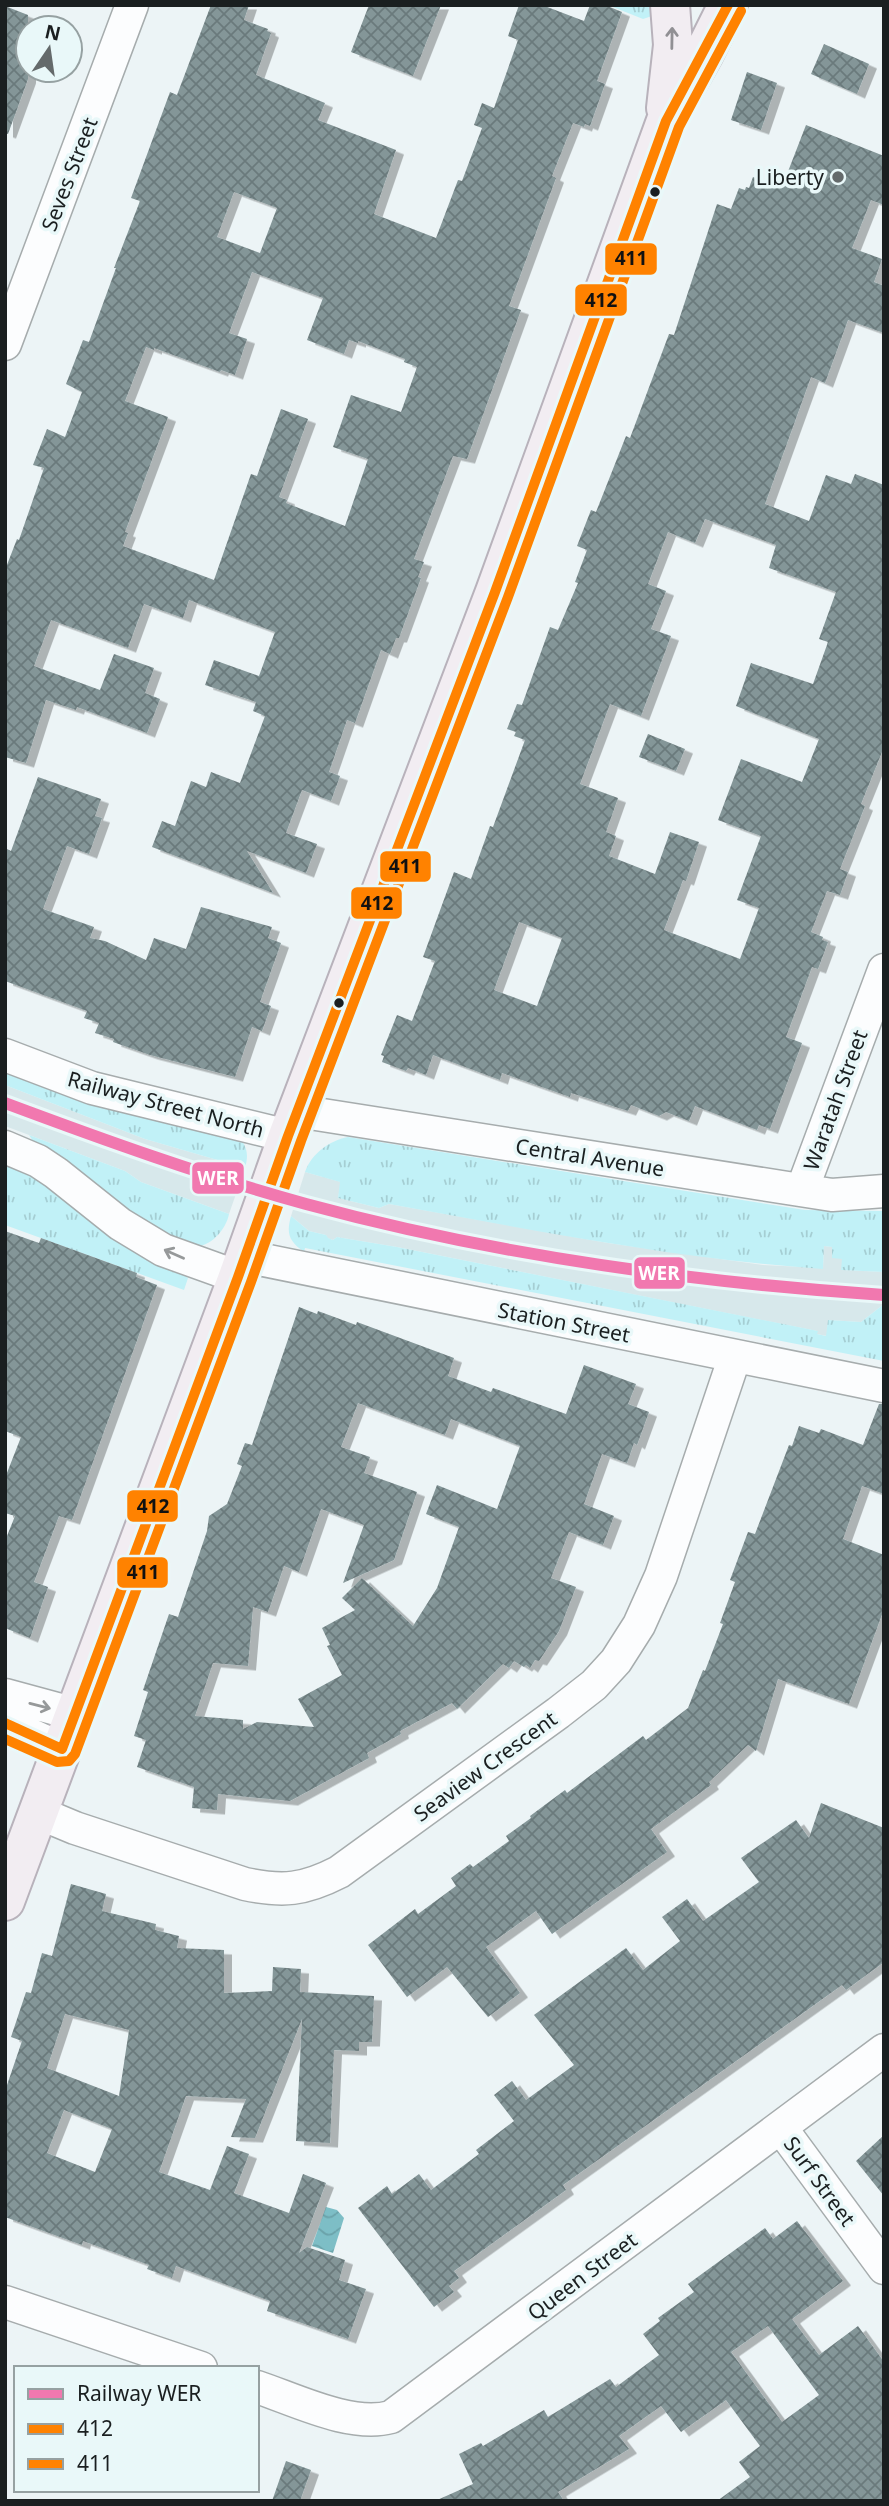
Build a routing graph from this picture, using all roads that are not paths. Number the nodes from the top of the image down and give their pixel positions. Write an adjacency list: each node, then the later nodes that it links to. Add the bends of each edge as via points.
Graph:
1 (132, 5): 5 (street, Seves Street)
2 (670, 5): 4 (main road, one-way to 2, via 673,46)
3 (728, 5): 4 (main road)
4 (666, 121): 8 (main road, via 495,592)
5 (5, 344)
6 (884, 970): 10 (street, Waratah Street)
7 (5, 1055): 8 (street, Railway Street North, via 92,1088)
8 (293, 1123): 10 (street, Central Avenue); 12 (main road)
9 (5, 1147): 12 (street, Station Street, one-way to 9, via 163,1250 38,1161)
10 (802, 1190): 11 (street, Central Avenue, via 832,1195)
11 (884, 1191)
12 (241, 1267): 13 (street, Station Street); 17 (main road)
13 (735, 1356): 14 (street, Station Street); 18 (street, Seaview Crescent, via 661,1576 616,1661 558,1713 339,1872 295,1889 264,1888)
14 (884, 1385)
15 (5, 1695): 17 (street, one-way to 17)
16 (5, 1723): 17 (street)
17 (69, 1731): 18 (main road)
18 (39, 1813): 19 (main road)
19 (5, 1901)
20 (884, 2050): 21 (street, Queen Street)
21 (781, 2128): 22 (street, Surf Street); 25 (street, Queen Street, via 391,2417 353,2419)
22 (884, 2268)
23 (5, 2302): 24 (street)
24 (195, 2366)
25 (259, 2388)

